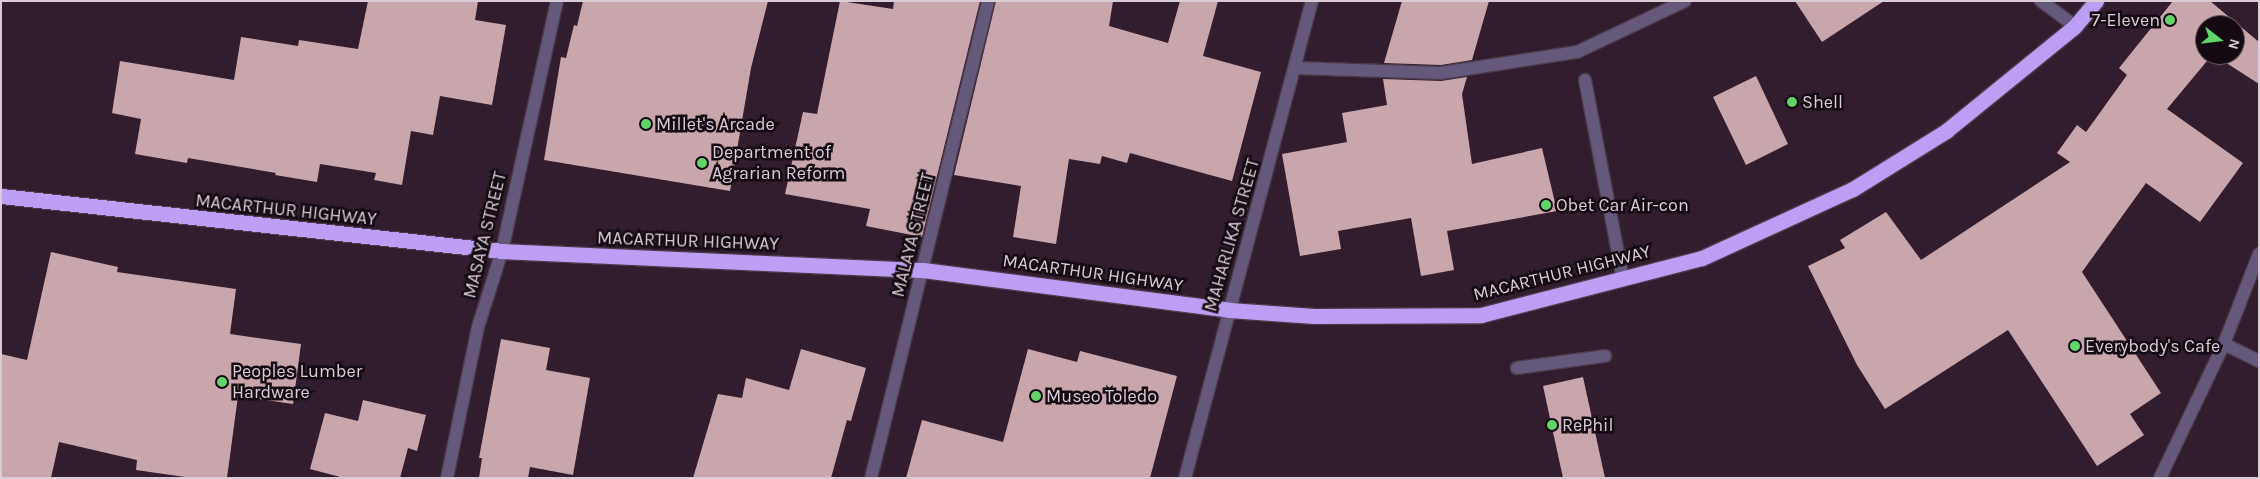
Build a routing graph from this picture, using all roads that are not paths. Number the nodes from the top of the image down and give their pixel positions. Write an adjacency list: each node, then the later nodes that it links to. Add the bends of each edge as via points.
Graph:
1 (557, 1): 11 (street, MASAYA STREET)
2 (988, 1): 13 (street, MALAYA STREET)
3 (1312, 1): 8 (street, MAHARLIKA STREET)
4 (1686, 1): 8 (street, via 1577,52 1441,73)
5 (2041, 1): 7 (street)
6 (2096, 1): 7 (highway, MACARTHUR HIGHWAY)
7 (2075, 26): 14 (highway, MACARTHUR HIGHWAY, via 1946,131 1853,189 1702,258)
8 (1296, 68): 15 (street, MAHARLIKA STREET)
9 (1586, 80): 14 (street)
10 (1, 196): 11 (highway, MACARTHUR HIGHWAY)
11 (502, 251): 13 (highway, MACARTHUR HIGHWAY); 20 (street, MASAYA STREET, via 478,326)
12 (2259, 254): 16 (street)
13 (923, 270): 15 (highway, MACARTHUR HIGHWAY); 21 (street, MALAYA STREET)
14 (1623, 279): 15 (highway, MACARTHUR HIGHWAY, via 1481,315 1314,316)
15 (1229, 310): 22 (street, MAHARLIKA STREET)
16 (2224, 344): 18 (street); 23 (street)
17 (1605, 356): 19 (street)
18 (2259, 361)
19 (1516, 368)
20 (448, 478)
21 (871, 478)
22 (1185, 478)
23 (2160, 478)

